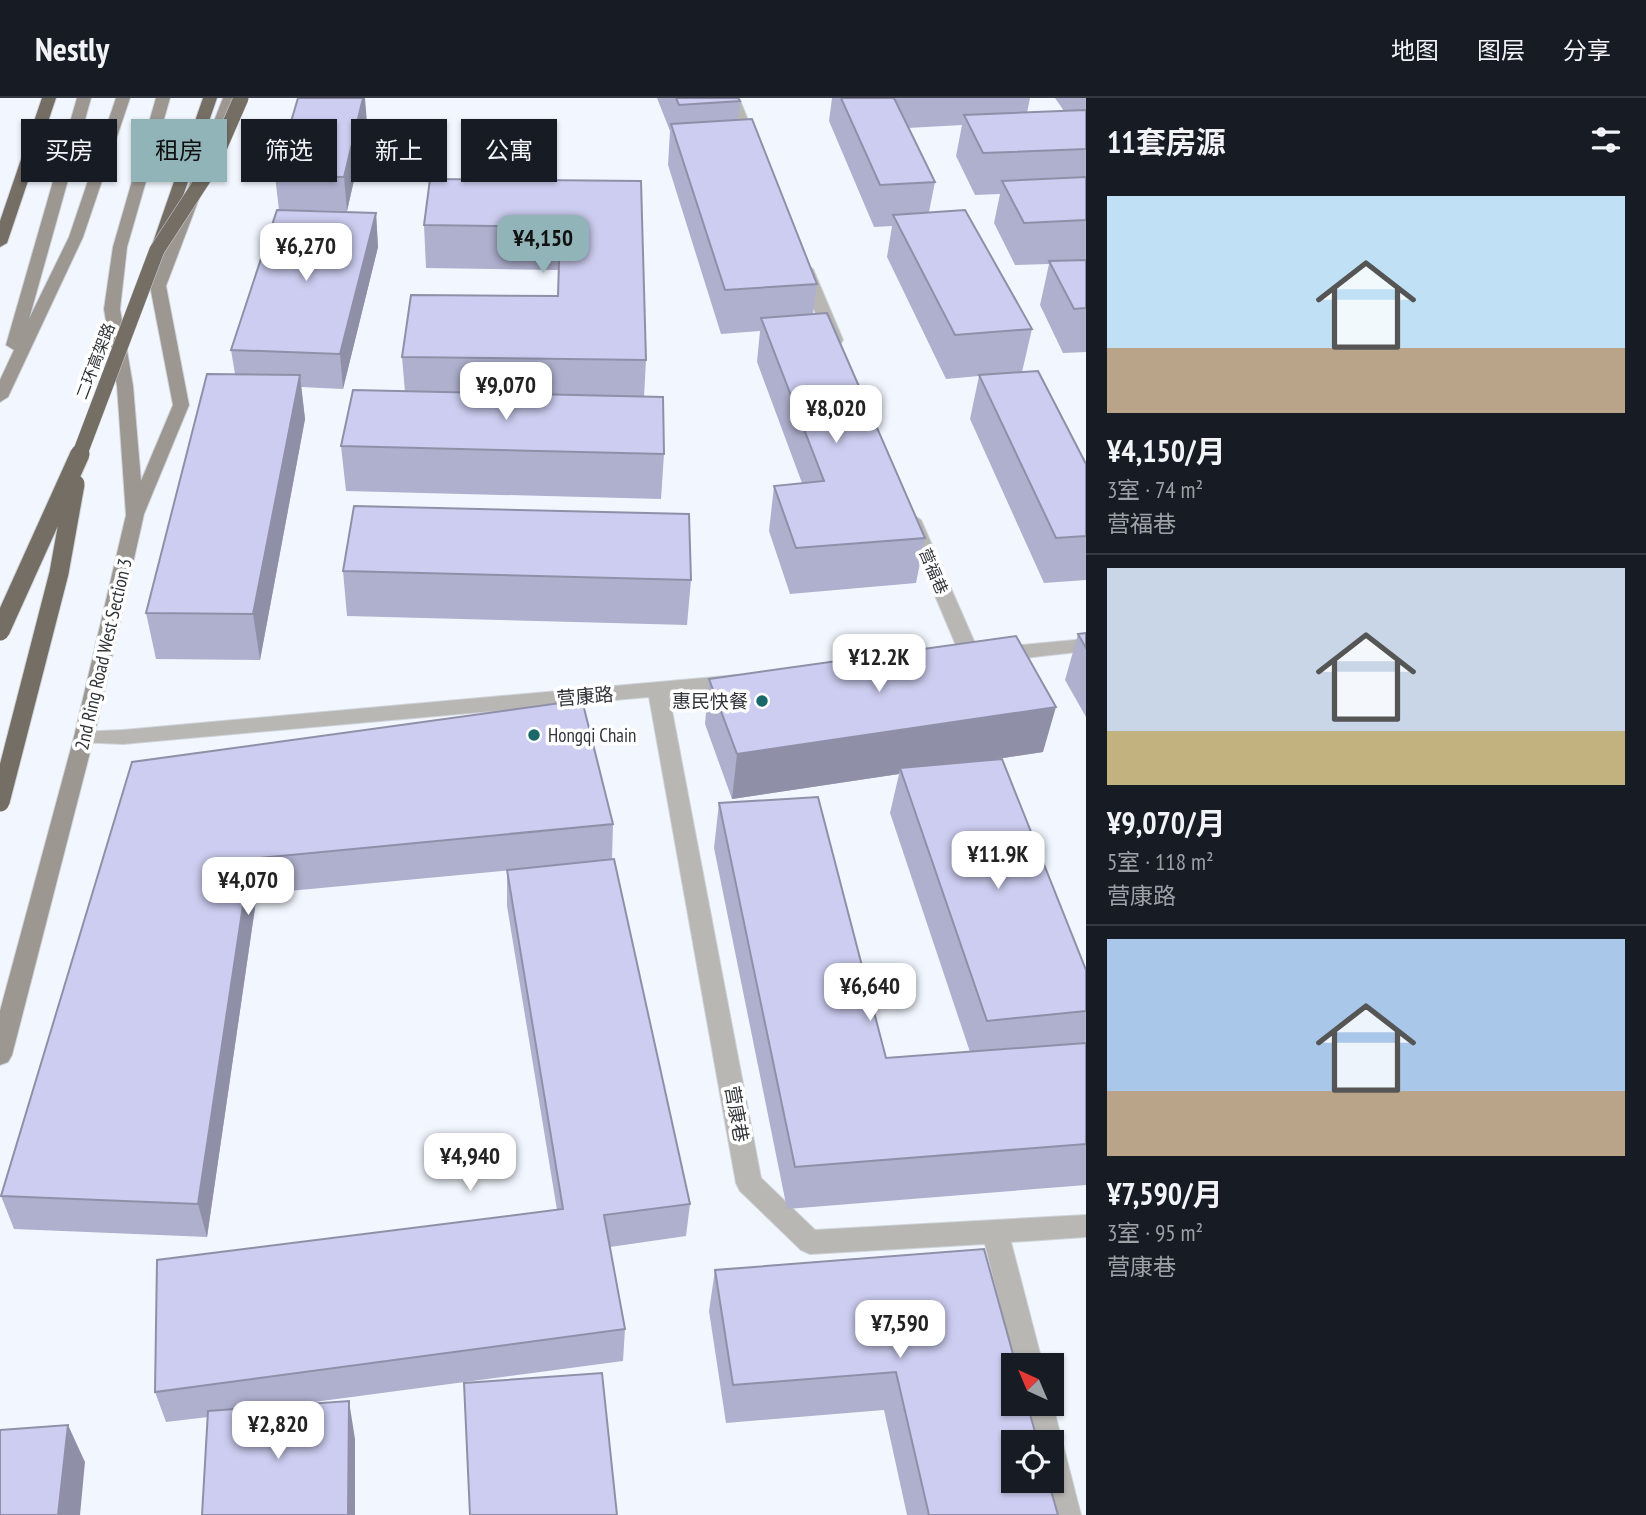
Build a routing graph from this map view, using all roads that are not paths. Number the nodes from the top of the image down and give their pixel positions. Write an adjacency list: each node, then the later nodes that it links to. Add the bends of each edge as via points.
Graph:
1 (49, 98): 10 (highway)
2 (84, 98): 14 (main road)
3 (123, 98): 14 (main road, via 76,237)
4 (163, 98): 17 (main road, 2nd Ring Road West Section 3, via 120,247 112,309 125,386)
5 (209, 98): 11 (highway, 二环高架路, bridge)
6 (230, 98): 17 (main road, via 158,286 181,405)
7 (241, 98): 11 (highway, bridge, via 211,167)
8 (732, 98): 9 (street)
9 (759, 162)
10 (0, 243)
11 (157, 250): 15 (highway, 二环高架路, bridge)
12 (797, 250): 13 (street)
13 (840, 352)
14 (0, 397)
15 (80, 455): 18 (highway, 二环高架路, bridge); 23 (highway, bridge, via 59,573)
16 (906, 505): 19 (street, 营福巷, via 964,658)
17 (135, 515): 22 (main road, 2nd Ring Road West Section 3)
18 (0, 631)
19 (1086, 645)
20 (753, 680): 21 (street, 营康路)
21 (658, 690): 22 (street, 营康路); 26 (street, 营康巷, via 750,1183 810,1242)
22 (84, 737): 24 (main road, 2nd Ring Road West Section 3)
23 (0, 802)
24 (0, 1055)
25 (1086, 1226): 26 (street, 营康巷)
26 (995, 1231): 27 (street)
27 (1026, 1353)
28 (1062, 1493): 29 (street)
29 (1067, 1515)

